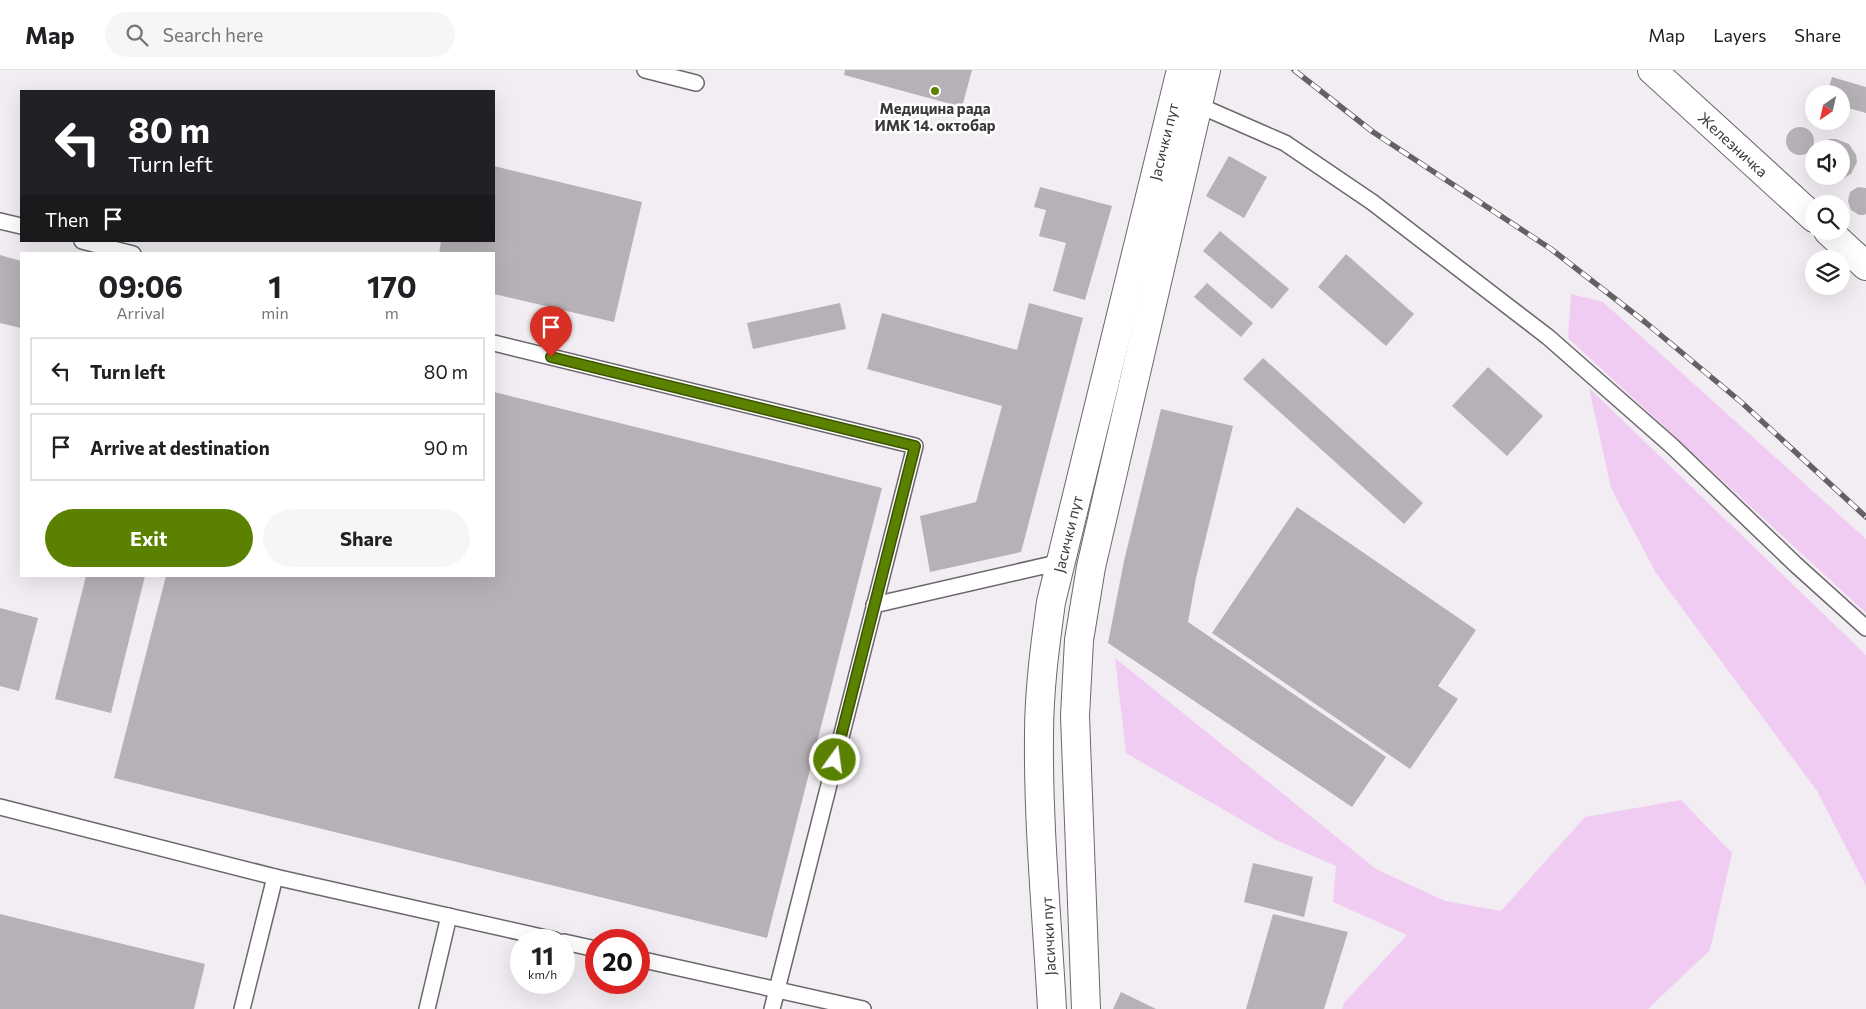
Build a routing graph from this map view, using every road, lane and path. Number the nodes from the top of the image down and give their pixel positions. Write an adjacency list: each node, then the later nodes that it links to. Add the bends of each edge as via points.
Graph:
1 (645, 70): 5 (lane)
2 (1181, 70): 15 (main road, Јасички пут)
3 (1206, 70): 6 (main road, Јасички пут)
4 (1652, 70): 7 (main road, Железничка)
5 (696, 82)
6 (1198, 105): 17 (lane, via 1285,143 1372,202 1548,337 1672,446); 29 (main road, Јасички пут, via 1093,558 1079,640 1075,716)
7 (1805, 210)
8 (0, 221): 9 (lane)
9 (20, 226)
10 (1838, 240): 13 (main road)
11 (86, 242): 12 (lane)
12 (125, 252)
13 (1866, 266)
14 (495, 342): 16 (lane, via 915,446)
15 (1061, 562): 16 (lane); 28 (main road, Јасички пут, via 1051,602 1042,672 1039,734)
16 (874, 605): 23 (lane)
17 (1866, 628)
18 (0, 807): 19 (lane)
19 (275, 877): 20 (lane); 24 (lane)
20 (449, 916): 21 (lane); 25 (lane)
21 (510, 930)
22 (650, 961): 23 (lane)
23 (776, 990): 26 (lane); 27 (lane)
24 (242, 1009)
25 (427, 1009)
26 (772, 1009)
27 (863, 1009)
28 (1052, 1009)
29 (1086, 1009)

